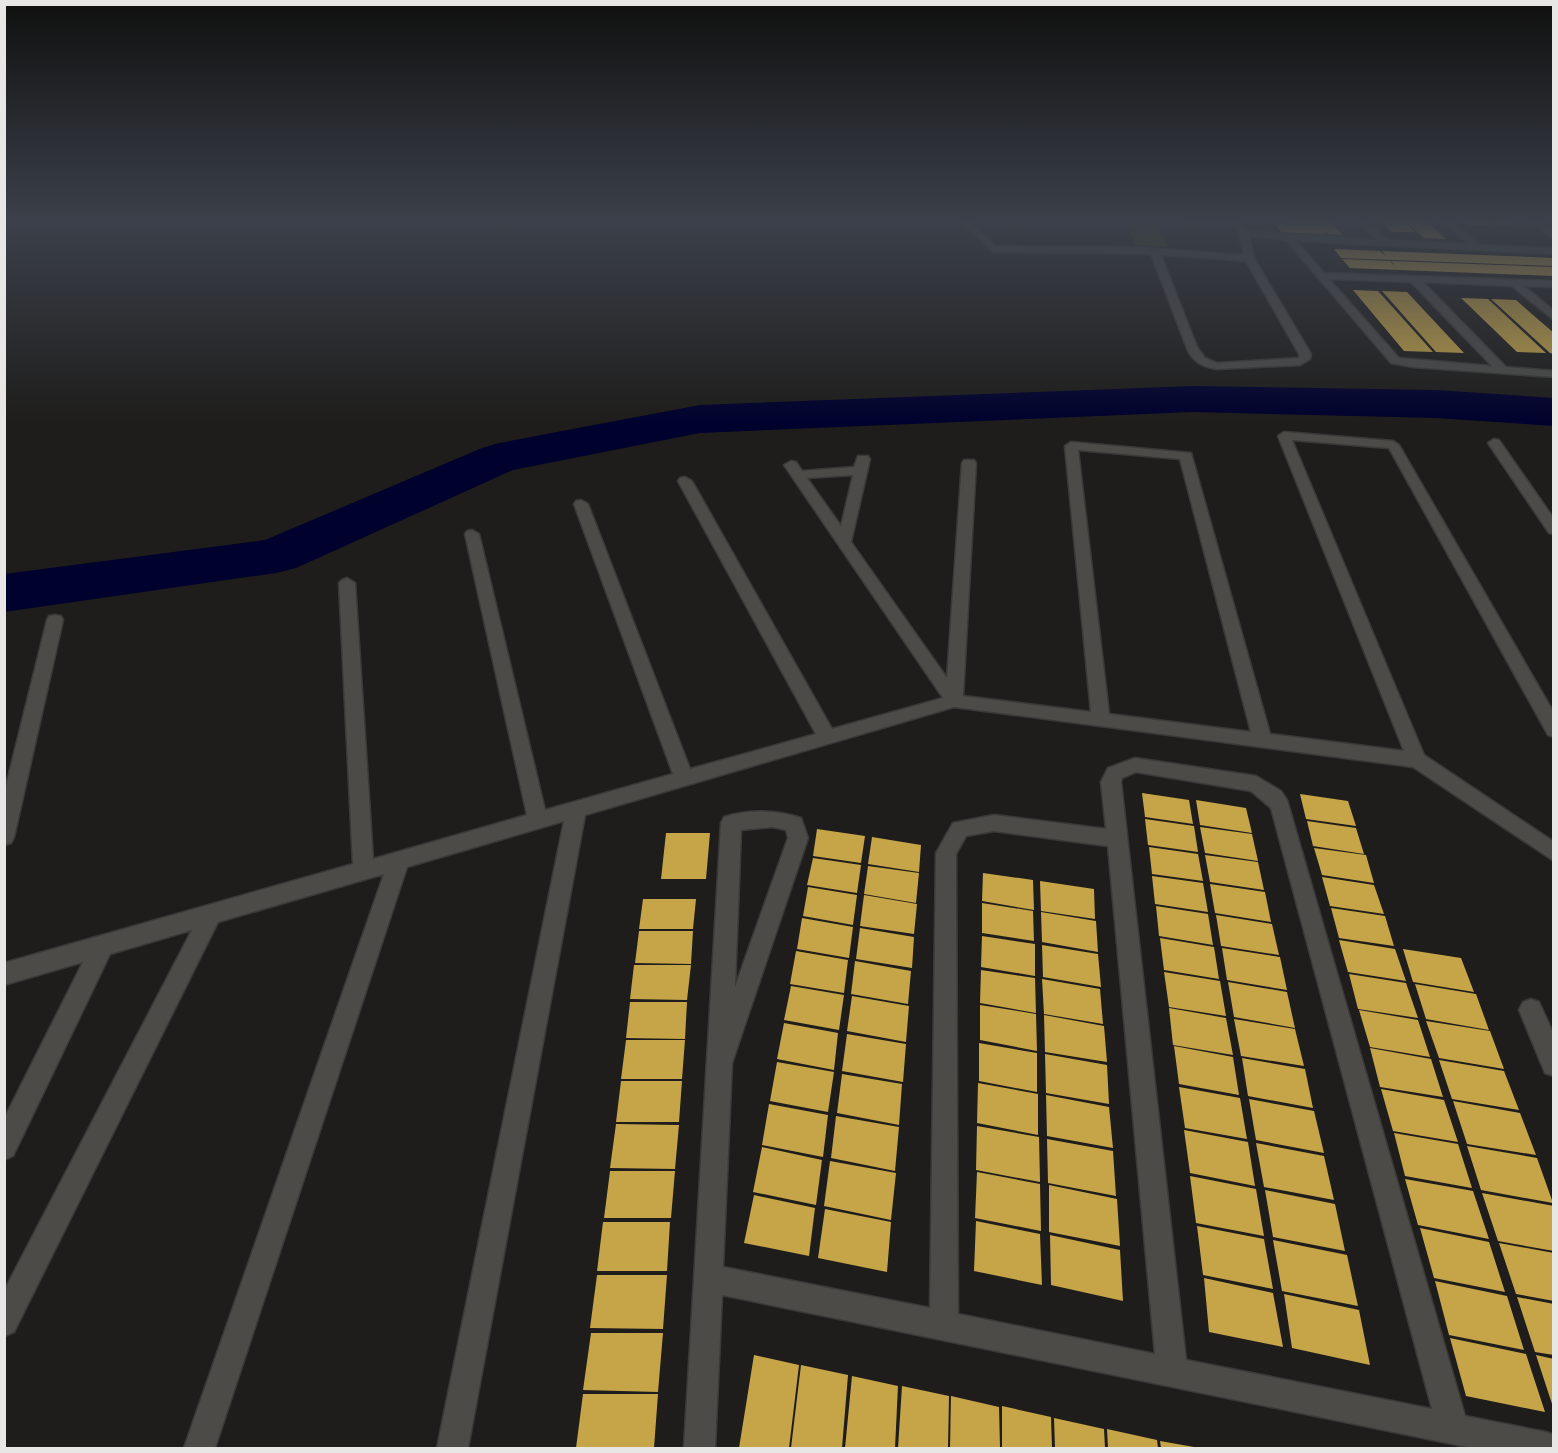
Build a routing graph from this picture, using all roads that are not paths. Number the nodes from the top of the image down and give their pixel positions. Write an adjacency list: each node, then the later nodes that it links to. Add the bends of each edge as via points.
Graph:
1 (1170, 289): 2 (street, via 1198,359 1204,364 1300,362 1305,354)
2 (1266, 289)
3 (1333, 289): 7 (street, via 1395,361)
4 (1423, 289): 7 (street)
5 (1522, 289): 6 (street)
6 (1554, 317)
7 (1502, 370): 8 (street)
8 (1554, 374)
9 (1494, 444): 13 (street)
10 (969, 463): 19 (street)
11 (685, 482): 22 (street)
12 (580, 504): 25 (street)
13 (1549, 516): 14 (street)
14 (1554, 530)
15 (472, 534): 27 (street)
16 (844, 542): 16 (street, via 794,470 861,465); 19 (street)
17 (347, 584): 32 (street)
18 (55, 620): 28 (street)
19 (954, 701): 20 (street); 22 (street)
20 (1101, 719): 23 (street); 23 (street, via 1071,446 1186,456)
21 (1554, 730): 24 (street, via 1393,445 1284,436)
22 (826, 737): 25 (street)
23 (1262, 740): 24 (street)
24 (1417, 760): 30 (street)
25 (684, 778): 26 (street)
26 (576, 809): 27 (street); 46 (street)
27 (538, 820): 31 (street)
28 (4, 837)
29 (1116, 839): 42 (street, via 994,823 960,830 946,853); 43 (street); 44 (street, via 1111,782 1115,773 1135,765 1256,784 1280,806)
30 (1554, 853)
31 (399, 860): 32 (street); 45 (street)
32 (364, 871): 33 (street)
33 (211, 914): 34 (street); 41 (street)
34 (104, 945): 35 (street); 39 (street)
35 (4, 974)
36 (1531, 1010): 37 (street)
37 (1554, 1064)
38 (719, 1065): 38 (street, via 798,838 794,824 772,819 731,823); 40 (street)
39 (4, 1147)
40 (710, 1278): 42 (street); 47 (street)
41 (4, 1322)
42 (944, 1326): 43 (street)
43 (1172, 1372): 44 (street)
44 (1453, 1429): 48 (street)
45 (199, 1449)
46 (453, 1449)
47 (699, 1449)
48 (1546, 1449)

